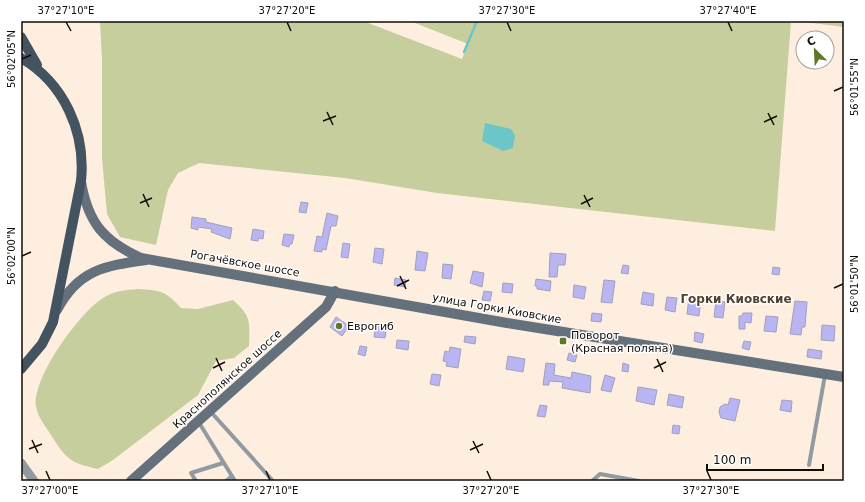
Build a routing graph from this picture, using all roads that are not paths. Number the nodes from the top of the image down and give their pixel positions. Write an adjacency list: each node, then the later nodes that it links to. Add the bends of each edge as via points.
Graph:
1 (21, 38): 3 (main road)
2 (21, 58): 3 (main road, Рогачёвское шоссе)
3 (42, 74): 4 (main road, Рогачёвское шоссе, via 62,97 75,124 81,148)
4 (81, 181): 5 (main road, Рогачёвское шоссе, via 88,212 101,230 121,249); 7 (main road, Рогачёвское шоссе)
5 (150, 259): 6 (main road, Рогачёвское шоссе); 7 (main road, Рогачёвское шоссе, via 121,263 87,275 66,293)
6 (335, 291): 9 (main road, улица Горки Киовские); 11 (main road, Краснополянское шоссе, via 326,307)
7 (57, 310): 8 (main road, Рогачёвское шоссе, via 42,344)
8 (21, 369)
9 (825, 374): 10 (main road, улица Горки Киовские); 15 (lane)
10 (844, 377)
11 (210, 410): 12 (main road, Краснополянское шоссе); 16 (lane)
12 (198, 421): 14 (lane); 19 (main road, Краснополянское шоссе)
13 (21, 463): 18 (street)
14 (223, 463): 17 (lane); 20 (lane, via 191,473)
15 (809, 465)
16 (263, 470): 23 (lane); 24 (lane)
17 (232, 476): 21 (lane); 22 (lane)
18 (34, 481)
19 (131, 481)
20 (196, 481)
21 (226, 481)
22 (235, 481)
23 (269, 481)
24 (273, 481)
25 (592, 481): 26 (lane, via 600,474)
26 (639, 481)

